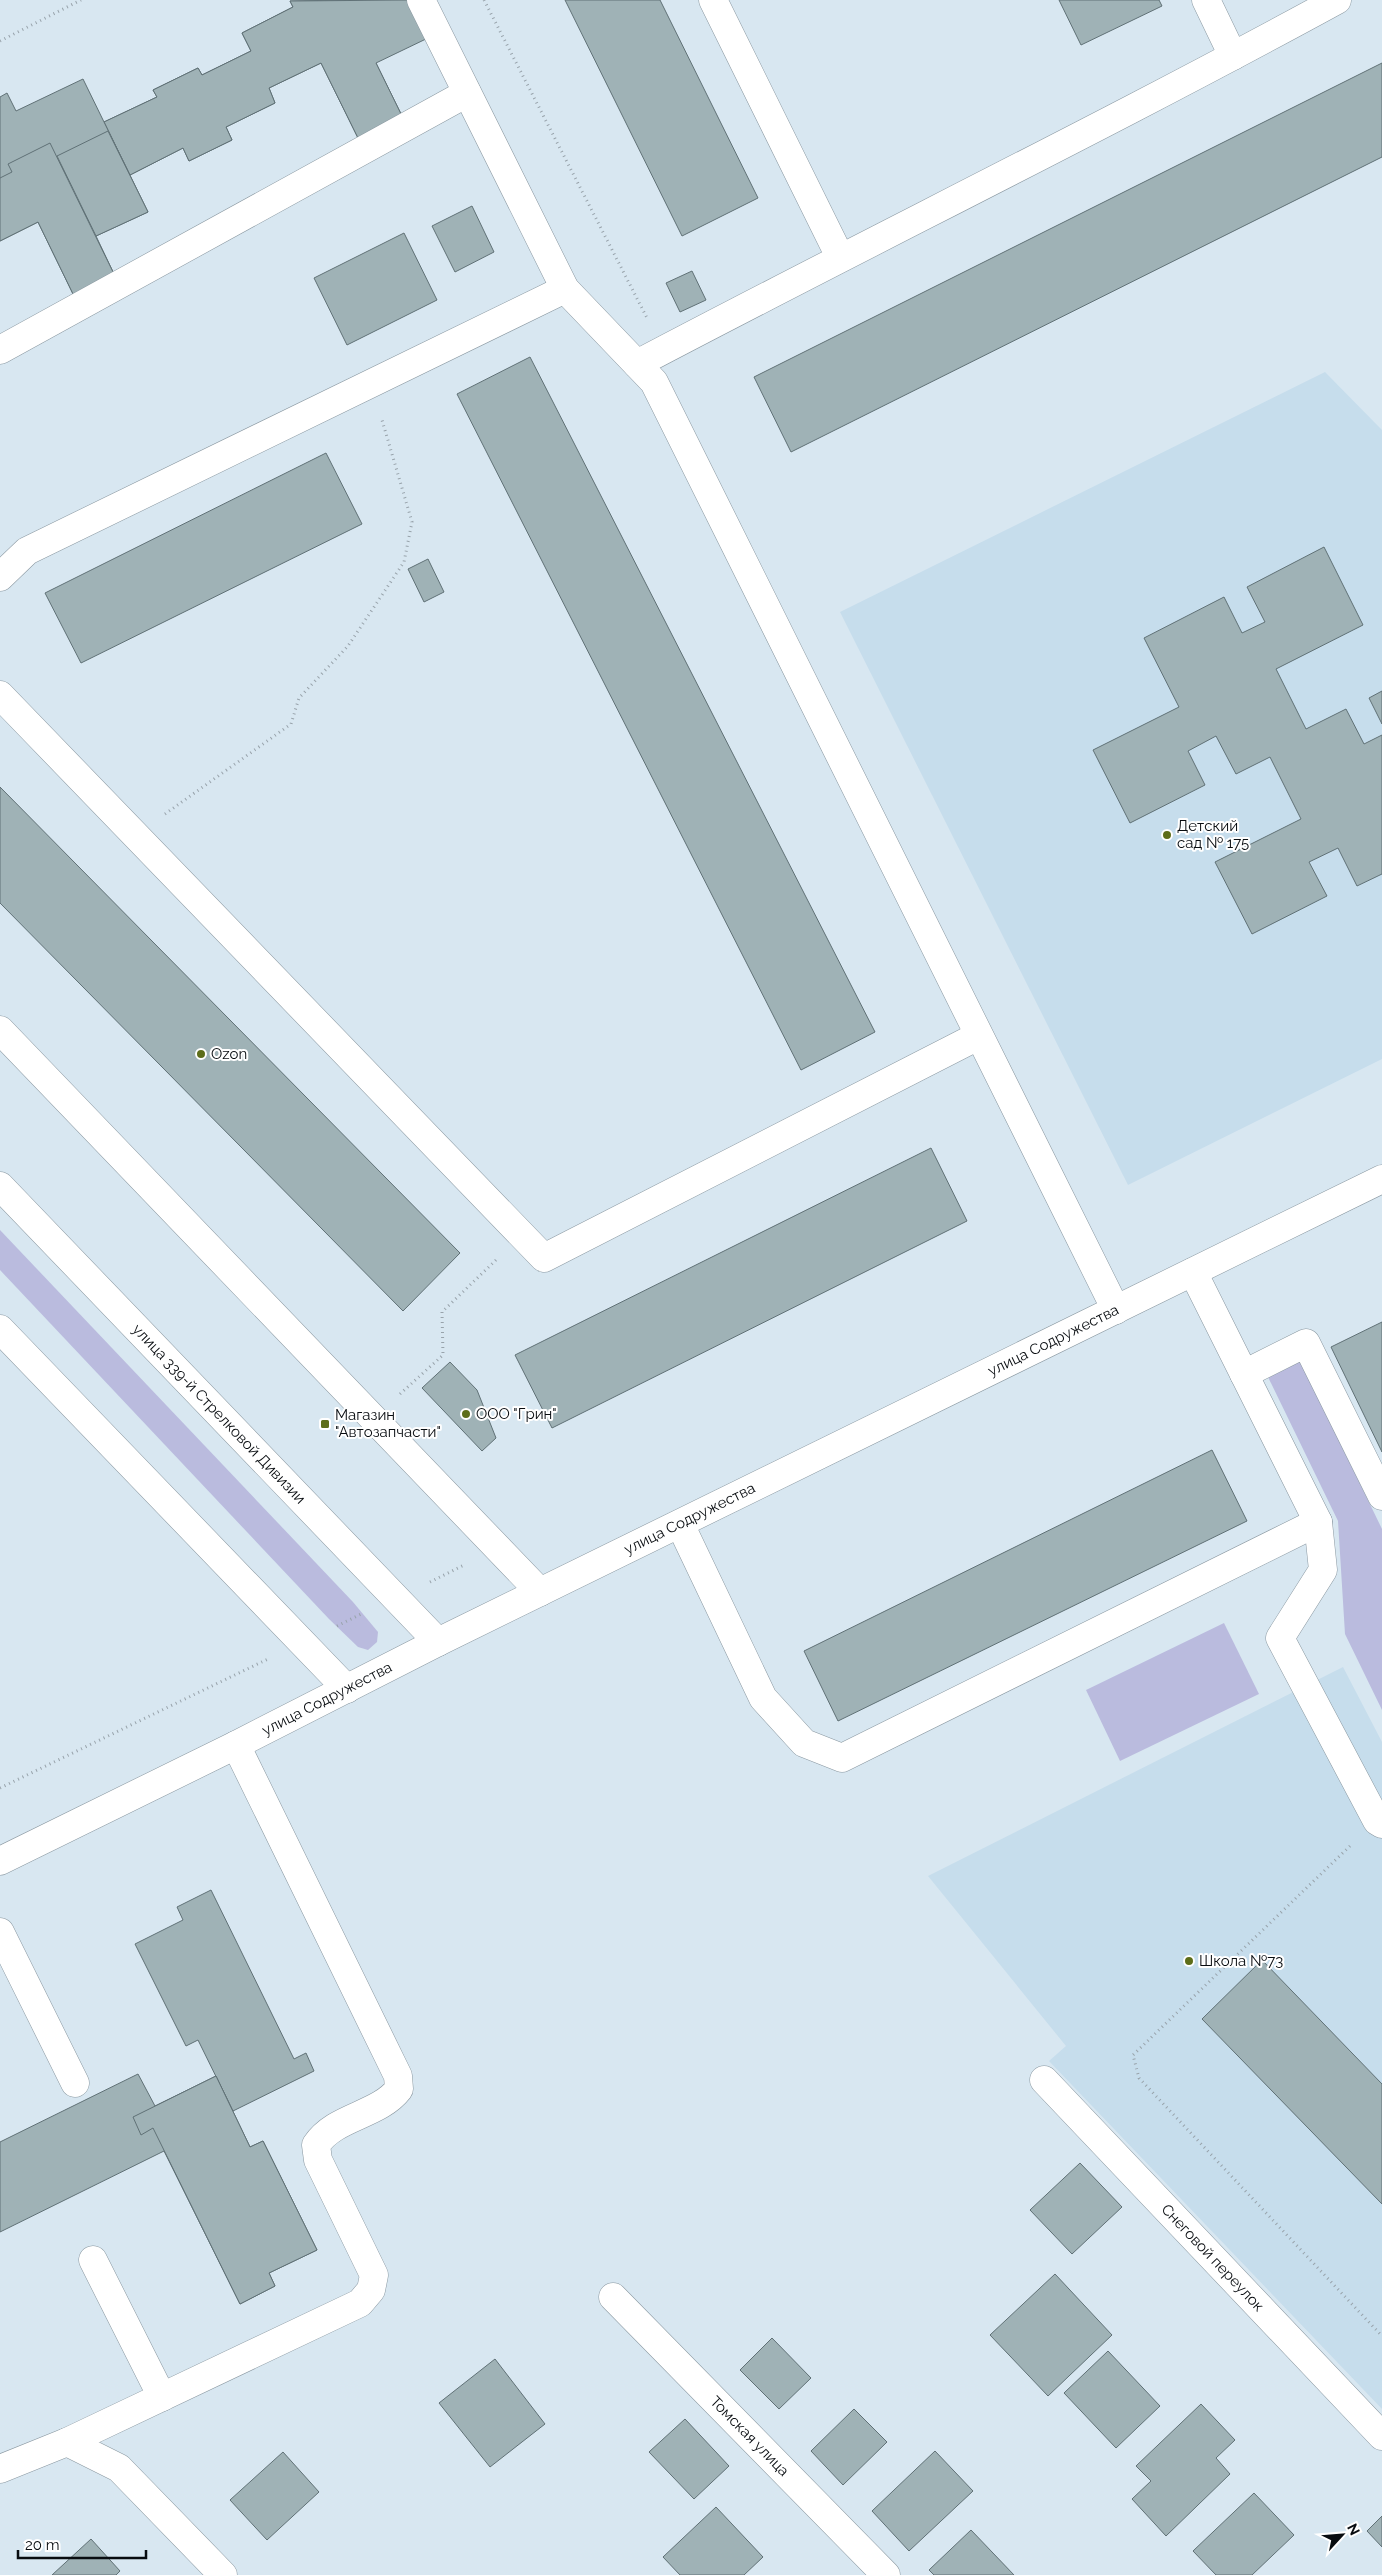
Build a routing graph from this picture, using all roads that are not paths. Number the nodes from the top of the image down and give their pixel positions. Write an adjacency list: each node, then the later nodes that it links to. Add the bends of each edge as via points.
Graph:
1 (421, 0): 6 (street)
2 (712, 0): 7 (street)
3 (1206, 0): 5 (street)
4 (1337, 0): 5 (street)
5 (1233, 56): 7 (street)
6 (467, 92): 8 (street); 9 (street)
7 (840, 257): 10 (street)
8 (565, 289): 10 (street); 11 (street, via 27,551)
9 (0, 350)
10 (637, 364): 14 (street, via 659,391)
11 (0, 577)
12 (0, 695): 14 (street, via 544,1258)
13 (0, 1030): 24 (street)
14 (978, 1036): 18 (street)
15 (1382, 1179): 17 (street, улица Содружества)
16 (0, 1186): 25 (street, улица 339-й Стрелковой Дивизии)
17 (1193, 1272): 18 (street, улица Содружества); 20 (street)
18 (1116, 1310): 23 (street, улица Содружества)
19 (0, 1329): 26 (street)
20 (1244, 1374): 21 (street, via 1306,1344); 22 (street)
21 (1382, 1496)
22 (1318, 1522): 23 (street, via 842,1758 804,1743 763,1698); 28 (street, via 1322,1570 1280,1638)
23 (680, 1524): 24 (street, улица Содружества)
24 (540, 1592): 25 (street, улица Содружества)
25 (438, 1642): 26 (street, улица Содружества)
26 (347, 1689): 27 (street, улица Содружества)
27 (236, 1745): 29 (street, улица Содружества); 35 (street, via 398,2076 399,2089 390,2101 324,2133 316,2145 318,2160 374,2275 371,2290 360,2303)
28 (1379, 1822)
29 (0, 1861)
30 (0, 1932): 32 (street)
31 (1044, 2080): 36 (street, Снеговой переулок)
32 (75, 2083)
33 (93, 2260): 35 (street)
34 (612, 2297): 40 (street, Томская улица)
35 (162, 2397): 37 (street)
36 (1382, 2436)
37 (67, 2442): 38 (street); 39 (street, via 119,2468)
38 (0, 2469)
39 (223, 2575)
40 (886, 2575)

